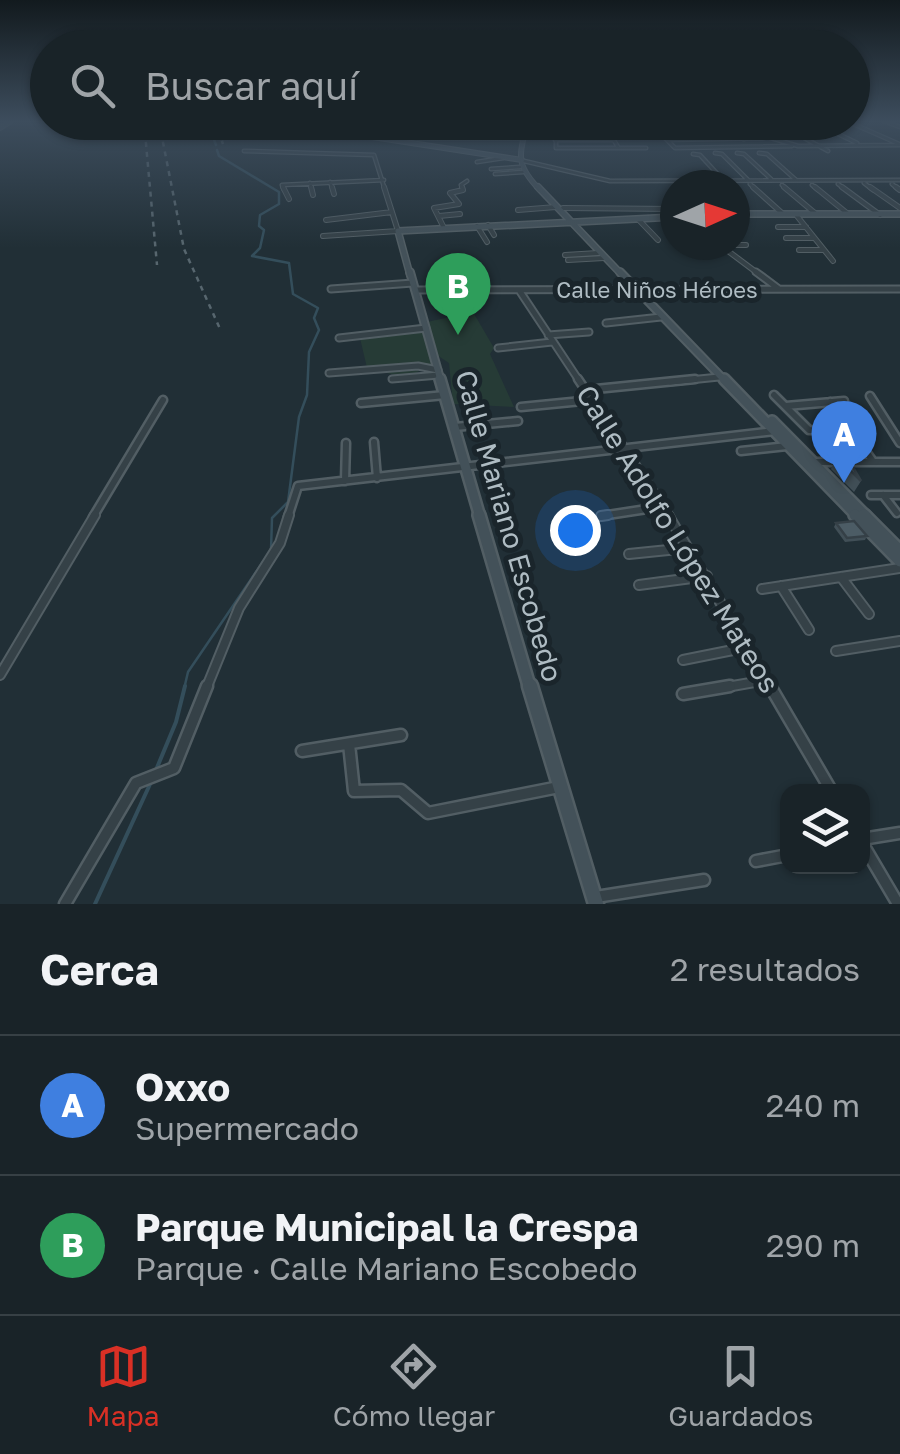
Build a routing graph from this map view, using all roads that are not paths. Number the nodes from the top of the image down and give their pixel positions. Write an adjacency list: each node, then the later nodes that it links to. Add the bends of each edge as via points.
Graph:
1 (377, 163): 9 (street, Calle Mariano Escobedo)
2 (502, 163): 6 (street)
3 (516, 163): 6 (main road)
4 (754, 163): 11 (street)
5 (777, 163): 12 (street)
6 (519, 164): 7 (street); 8 (street); 10 (street, via 597,180); 28 (main road)
7 (491, 169)
8 (495, 174)
9 (384, 180): 15 (street); 31 (street, Calle Mariano Escobedo)
10 (660, 180)
11 (772, 180): 12 (street); 16 (street)
12 (796, 180): 13 (street)
13 (900, 180)
14 (467, 181): 41 (street, via 463,190 450,192 459,204 434,208)
15 (330, 182): 17 (street); 25 (street)
16 (750, 182)
17 (310, 183): 26 (street); 27 (street, via 283,184)
18 (750, 183): 33 (street)
19 (838, 184): 36 (street)
20 (864, 184): 37 (street)
21 (892, 184): 24 (street)
22 (782, 185): 34 (street)
23 (812, 185): 35 (street)
24 (900, 190)
25 (334, 194)
26 (313, 195)
27 (288, 199)
28 (559, 208): 29 (street); 30 (street); 46 (main road)
29 (660, 208)
30 (518, 210)
31 (392, 212): 45 (street); 51 (street, Calle Mariano Escobedo)
32 (460, 214): 41 (street)
33 (783, 214): 34 (main road); 39 (main road)
34 (816, 214): 35 (main road)
35 (848, 214): 36 (main road)
36 (881, 214): 37 (street); 43 (main road)
37 (899, 214)
38 (475, 215): 47 (street)
39 (750, 215)
40 (750, 215): 43 (main road)
41 (439, 216): 49 (street)
42 (660, 216): 44 (main road); 46 (main road)
43 (797, 216): 50 (street)
44 (638, 218): 46 (main road); 56 (street)
45 (326, 220)
46 (569, 220): 47 (street); 60 (main road); 72 (main road)
47 (482, 226): 49 (street); 52 (street); 57 (street)
48 (778, 227): 50 (street)
49 (444, 228): 51 (street)
50 (806, 228): 55 (street)
51 (398, 231): 53 (street); 66 (main road, Calle Mariano Escobedo)
52 (494, 235)
53 (323, 236)
54 (786, 238): 55 (street)
55 (814, 238): 59 (street)
56 (658, 240)
57 (487, 242)
58 (799, 250): 59 (street)
59 (823, 250): 64 (street)
60 (601, 255): 61 (street); 72 (main road)
61 (567, 258)
62 (469, 260): 69 (street, via 473,271 462,273)
63 (739, 260): 73 (street)
64 (833, 261)
65 (480, 278): 70 (street)
66 (414, 286): 67 (street, Calle Niños Héroes); 69 (street, Calle Niños Héroes); 78 (main road, Calle Mariano Escobedo)
67 (330, 289)
68 (900, 289): 73 (street, Calle Niños Héroes)
69 (471, 290): 70 (street, Calle Niños Héroes)
70 (484, 290): 71 (street, Calle Niños Héroes)
71 (519, 290): 72 (street, Calle Niños Héroes); 81 (street, Calle Adolfo López Mateos)
72 (639, 290): 73 (street, Calle Niños Héroes); 75 (main road); 100 (main road)
73 (780, 290)
74 (606, 311): 76 (street)
75 (661, 318): 76 (street); 85 (main road)
76 (615, 322): 77 (street)
77 (606, 323)
78 (426, 328): 80 (street); 83 (main road, Calle Mariano Escobedo)
79 (590, 332): 81 (street)
80 (339, 338)
81 (550, 339): 82 (street); 87 (street, Calle Adolfo López Mateos)
82 (498, 348)
83 (439, 372): 84 (street, via 420,366); 86 (street); 89 (main road, Calle Mariano Escobedo)
84 (329, 374)
85 (720, 377): 87 (street); 100 (main road)
86 (392, 379)
87 (586, 390): 92 (street, Calle Adolfo López Mateos)
88 (774, 394): 96 (street)
89 (445, 395): 95 (street); 99 (main road, Calle Mariano Escobedo)
90 (870, 396): 102 (street)
91 (164, 400): 135 (street)
92 (592, 400): 97 (street); 106 (street, Calle Adolfo López Mateos)
93 (830, 402): 94 (street); 96 (street); 101 (street)
94 (844, 402)
95 (361, 403)
96 (786, 406): 101 (street, via 811,430)
97 (521, 407)
98 (518, 421): 99 (street)
99 (455, 428): 111 (main road, Calle Mariano Escobedo)
100 (777, 431): 105 (main road); 106 (street); 109 (main road)
101 (852, 431): 108 (street)
102 (899, 440)
103 (346, 442): 113 (street)
104 (374, 442): 112 (street)
105 (788, 446): 107 (street); 109 (main road)
106 (626, 449): 111 (street); 117 (street, Calle Adolfo López Mateos)
107 (742, 451)
108 (873, 461): 109 (street); 110 (street)
109 (807, 462): 121 (main road); 123 (main road)
110 (900, 462)
111 (466, 469): 112 (street); 142 (main road, Calle Mariano Escobedo)
112 (377, 478): 113 (street)
113 (345, 481): 150 (street, via 298,486 280,544 239,608 174,768 136,783)
114 (883, 495): 115 (street); 116 (street); 118 (street)
115 (900, 495)
116 (870, 496)
117 (660, 507): 119 (street); 120 (street, Calle Adolfo López Mateos)
118 (897, 513)
119 (600, 516)
120 (690, 548): 122 (street); 124 (street, Calle Adolfo López Mateos)
121 (900, 551)
122 (629, 554)
123 (900, 564): 125 (street)
124 (707, 576): 126 (street); 132 (street, Calle Adolfo López Mateos)
125 (841, 577): 127 (street); 129 (street)
126 (638, 585)
127 (781, 586): 128 (street); 130 (street)
128 (762, 589)
129 (869, 614)
130 (809, 630)
131 (900, 640): 133 (street)
132 (748, 647): 134 (street); 136 (street, Calle Adolfo López Mateos)
133 (836, 652)
134 (683, 660)
135 (0, 675)
136 (767, 680): 137 (street); 141 (street, Calle Adolfo López Mateos)
137 (683, 694)
138 (401, 735): 139 (street)
139 (349, 744): 140 (street); 142 (street, via 354,791 400,790 424,812)
140 (302, 751)
141 (827, 784)
142 (559, 788): 149 (main road, Calle Mariano Escobedo)
143 (900, 833): 144 (street)
144 (870, 839)
145 (870, 855): 151 (street)
146 (780, 856): 147 (street)
147 (756, 861)
148 (704, 880): 149 (street)
149 (596, 901)
150 (65, 904)
151 (898, 904)

